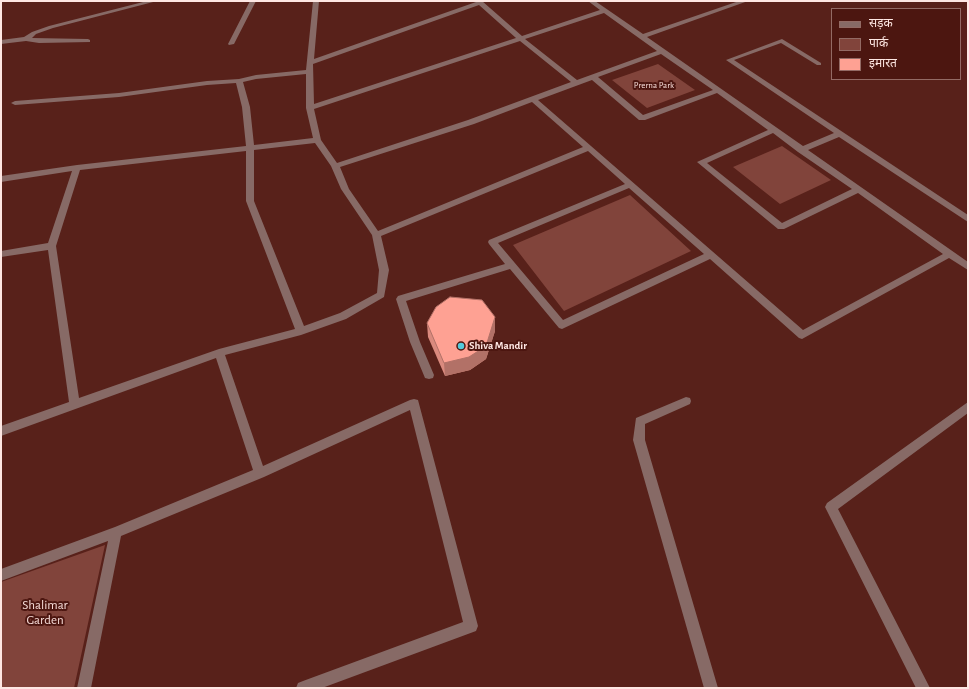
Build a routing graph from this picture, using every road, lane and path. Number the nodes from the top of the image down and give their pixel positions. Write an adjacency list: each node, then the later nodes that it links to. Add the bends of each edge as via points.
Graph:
1 (154, 1): 9 (street, via 51,27)
2 (252, 1): 13 (street)
3 (316, 1): 16 (street)
4 (592, 1): 7 (street)
5 (745, 1): 8 (street)
6 (479, 2): 10 (street); 16 (street)
7 (605, 11): 8 (street); 10 (street)
8 (641, 37): 14 (street)
9 (26, 39): 11 (street); 12 (street)
10 (521, 39): 19 (street); 23 (street)
11 (88, 41)
12 (1, 42)
13 (231, 44)
14 (662, 51): 17 (street); 20 (street)
15 (819, 64): 25 (street, via 782,41 729,60)
16 (310, 68): 18 (street); 23 (street)
17 (593, 77): 19 (street); 20 (street, via 642,118)
18 (239, 82): 22 (street); 27 (street, via 246,107)
19 (576, 83): 21 (street)
20 (717, 90): 24 (street)
21 (533, 99): 28 (street); 30 (street)
22 (15, 103)
23 (310, 108): 26 (street)
24 (774, 130): 29 (street); 34 (street, via 701,162 781,227)
25 (839, 134): 29 (street); 35 (street)
26 (318, 140): 27 (street); 30 (street)
27 (250, 148): 31 (street); 43 (street, via 250,201)
28 (588, 148): 33 (street); 36 (street)
29 (801, 150): 34 (street)
30 (335, 166): 36 (street, via 345,189)
31 (77, 168): 32 (street); 37 (street)
32 (1, 179)
33 (629, 185): 40 (street); 41 (street, via 492,242)
34 (858, 190): 39 (street)
35 (968, 219)
36 (376, 235): 43 (street, via 384,270 381,295 343,316)
37 (52, 246): 38 (street); 47 (street)
38 (1, 254)
39 (950, 254): 40 (street, via 802,335); 42 (street)
40 (710, 255): 41 (street, via 562,325)
41 (512, 265): 45 (street, via 401,299 414,342)
42 (968, 267)
43 (301, 331): 44 (street)
44 (219, 353): 47 (street); 50 (street)
45 (428, 375)
46 (686, 401): 55 (street, via 640,421 639,440)
47 (75, 404): 49 (street)
48 (968, 407): 56 (street, via 831,507)
49 (1, 430)
50 (260, 473): 51 (street); 54 (street, via 414,404 471,626)
51 (116, 532): 52 (street); 53 (street)
52 (1, 576)
53 (84, 688)
54 (303, 688)
55 (711, 688)
56 (923, 688)

